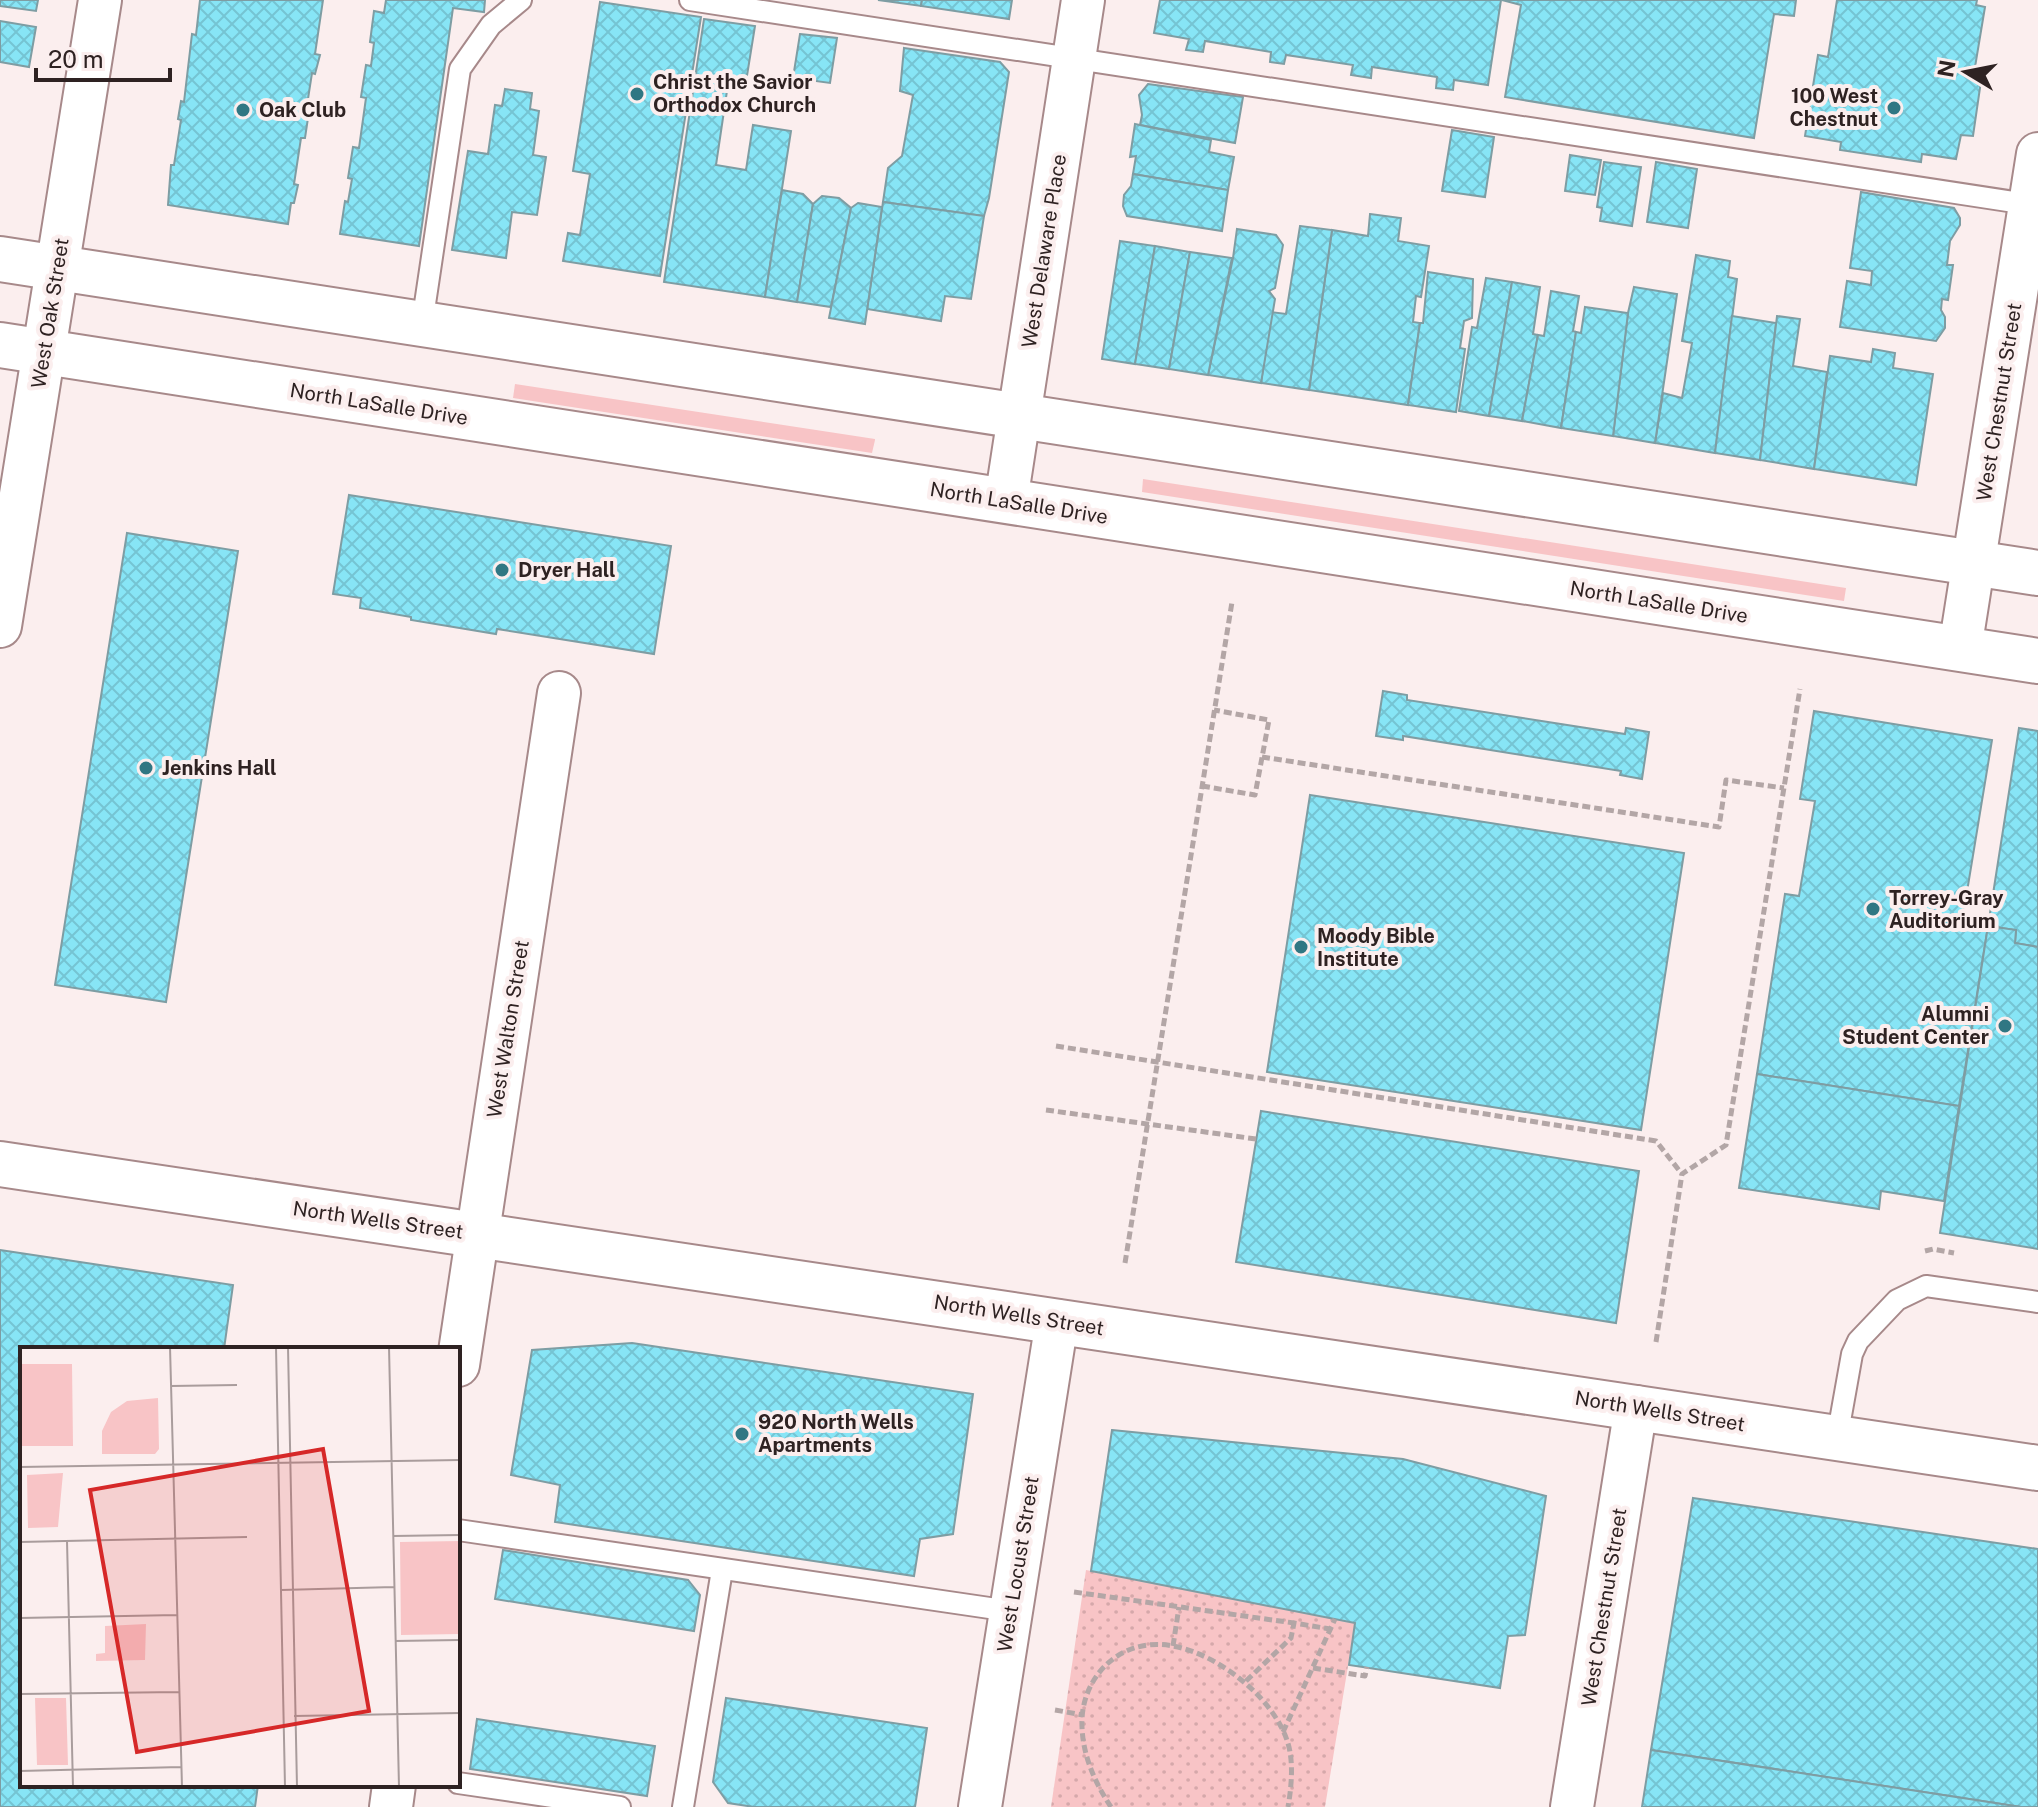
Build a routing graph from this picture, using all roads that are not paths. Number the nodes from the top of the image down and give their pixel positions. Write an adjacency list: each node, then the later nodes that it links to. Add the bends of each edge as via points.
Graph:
1 (100, 0): 9 (street, West Oak Street)
2 (521, 0): 10 (lane, via 491,25 460,69)
3 (690, 0): 5 (lane)
4 (1083, 0): 5 (street, West Delaware Place)
5 (1074, 57): 7 (lane); 13 (street, West Delaware Place)
6 (2038, 154): 7 (street, West Chestnut Street)
7 (2034, 205): 15 (street, West Chestnut Street)
8 (0, 259): 9 (main road)
9 (57, 269): 10 (main road); 12 (street, West Oak Street)
10 (422, 324): 13 (main road)
11 (0, 345): 12 (main road, North LaSalle Drive)
12 (44, 351): 14 (main road, North LaSalle Drive); 17 (street, West Oak Street)
13 (1019, 416): 14 (street, West Delaware Place); 15 (main road)
14 (1006, 501): 18 (main road, North LaSalle Drive)
15 (1974, 563): 16 (main road); 18 (street, West Chestnut Street)
16 (2038, 573)
17 (2, 604)
18 (1960, 649): 19 (main road, North LaSalle Drive)
19 (2038, 661)
20 (559, 693): 22 (street, West Walton Street)
21 (0, 1164): 22 (main road, North Wells Street)
22 (478, 1235): 24 (main road, North Wells Street); 25 (street, West Walton Street)
23 (2038, 1302): 27 (lane, via 1926,1286 1897,1300 1852,1354)
24 (1057, 1321): 26 (main road, North Wells Street); 31 (street, West Locust Street)
25 (460, 1352)
26 (1636, 1407): 27 (main road, North Wells Street); 38 (street, West Chestnut Street)
27 (1837, 1438): 28 (main road, North Wells Street)
28 (2038, 1468)
29 (460, 1530): 30 (lane)
30 (722, 1570): 31 (lane); 36 (lane)
31 (1010, 1611): 37 (street, West Locust Street)
32 (460, 1783): 35 (lane)
33 (394, 1787): 34 (street)
34 (391, 1807)
35 (620, 1807)
36 (683, 1807)
37 (980, 1807)
38 (1572, 1807)

